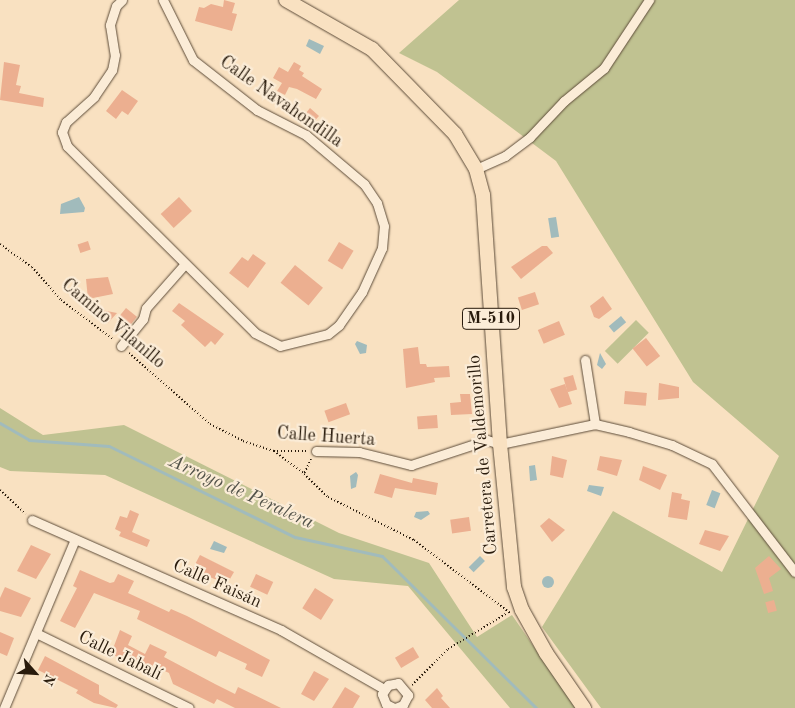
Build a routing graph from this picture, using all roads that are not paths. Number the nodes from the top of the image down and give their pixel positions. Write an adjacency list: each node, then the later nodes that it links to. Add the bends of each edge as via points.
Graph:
1 (122, 0): 6 (street, Calle Navahondilla, via 116,6 110,24 115,54 112,70 104,85 66,122 62,132 67,146)
2 (163, 0): 6 (street, Calle Navahondilla, via 193,60 257,110 306,135 364,184 377,204 384,226 382,248 340,325 328,334 290,346 280,346 255,333)
3 (286, 0): 5 (main road, Carretera de Valdemorillo / M-510, via 372,49 455,134)
4 (649, 0): 5 (street, via 604,68 564,101 530,137 505,156)
5 (476, 169): 10 (main road, Carretera de Valdemorillo / M-510, via 483,195)
6 (184, 265): 7 (street, via 146,308 143,319)
7 (121, 346)
8 (585, 360): 9 (street)
9 (595, 424): 10 (street, Calle Huerta); 14 (street, via 672,445 712,464)
10 (500, 444): 11 (street, Calle Huerta, via 487,440 411,465 359,452); 20 (main road, Carretera de Valdemorillo / M-510, via 514,587 525,615)
11 (316, 451)
12 (32, 520): 13 (street, Calle Faisán)
13 (75, 539): 15 (street); 16 (street, Calle Faisán, via 281,630)
14 (795, 572)
15 (36, 633): 18 (street); 19 (street, Calle Jabalí)
16 (384, 689): 17 (street); 17 (street, via 398,683 406,690)
17 (394, 707)
18 (5, 708)
19 (189, 708)
20 (584, 708)

